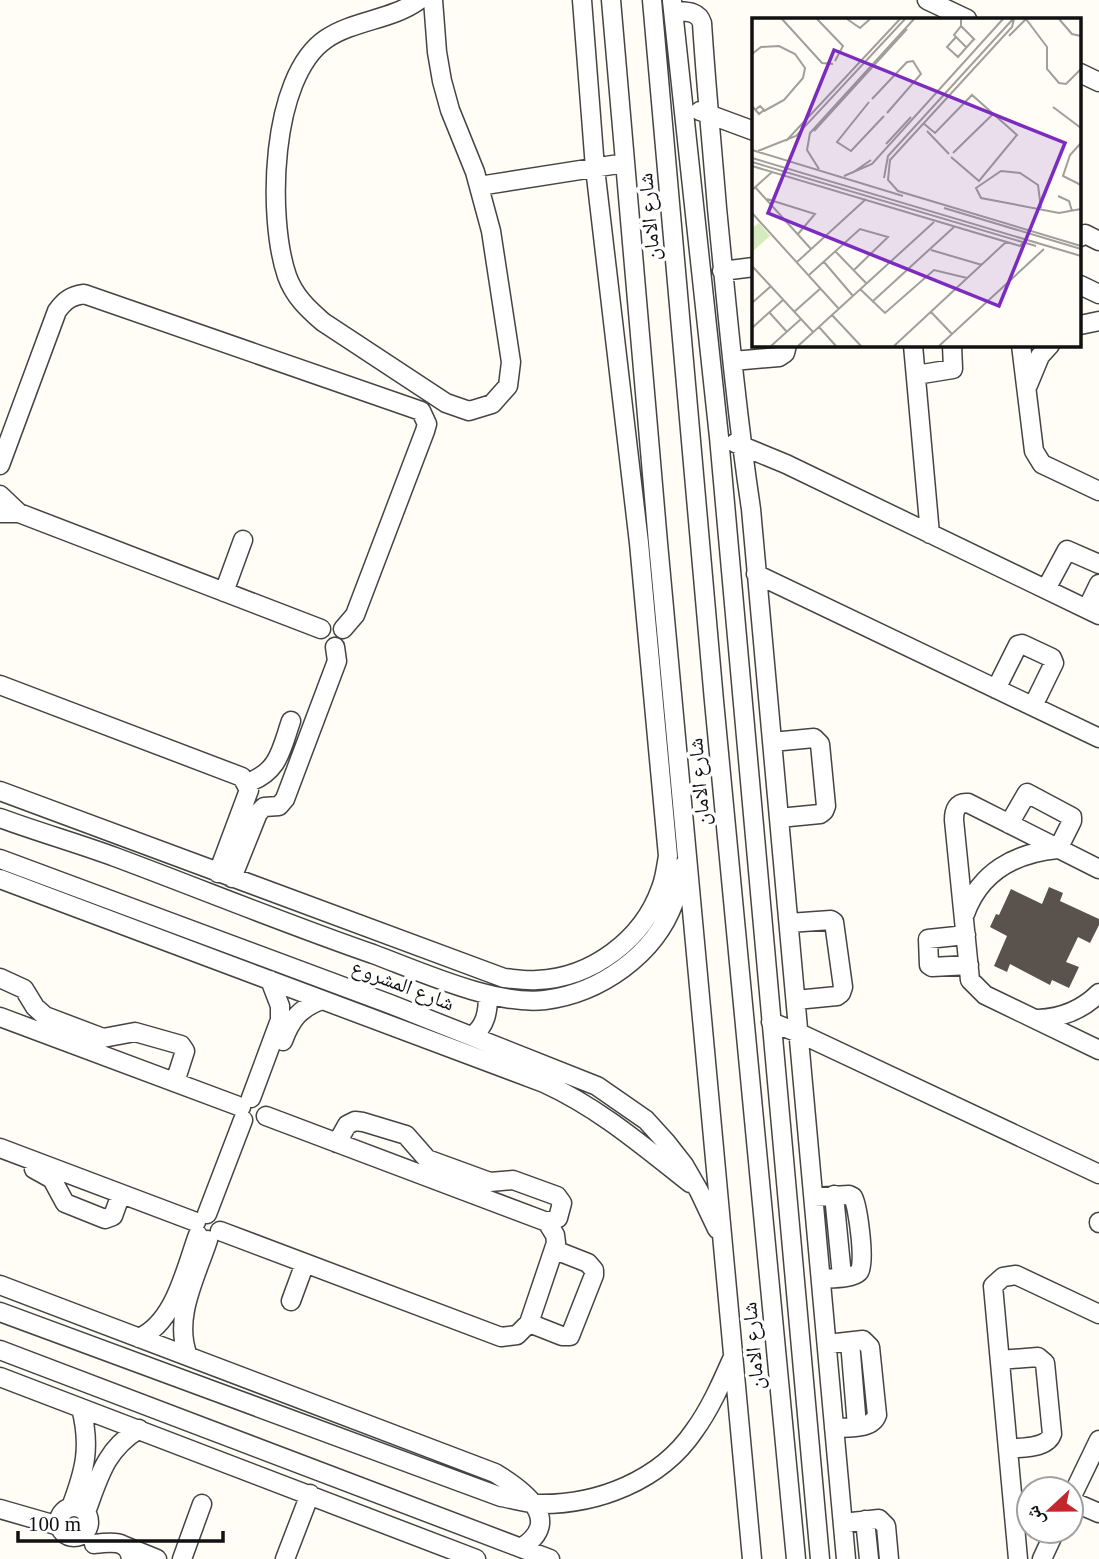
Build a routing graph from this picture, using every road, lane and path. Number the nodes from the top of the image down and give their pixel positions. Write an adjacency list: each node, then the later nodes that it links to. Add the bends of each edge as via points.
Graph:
1 (419, 0): 8 (street)
2 (433, 0): 10 (street)
3 (582, 0): 19 (street)
4 (611, 0): 18 (street, شارع الامان)
5 (652, 0): 11 (street, شارع الامان)
6 (927, 0): 9 (street)
7 (673, 6): 12 (street); 16 (street, via 695,13 701,20)
8 (402, 9): 10 (street, via 414,9); 20 (street, via 325,39 304,60 291,86 275,173 283,258 296,295 323,322 446,403 469,411 492,404 508,386 511,362 491,231)
9 (965, 18)
10 (435, 22): 20 (street, via 444,91)
11 (658, 56): 12 (street); 58 (street, شارع الامان)
12 (678, 57): 15 (street)
13 (1082, 74): 14 (street)
14 (1099, 82)
15 (684, 106): 16 (street); 37 (street)
16 (707, 113): 17 (street); 24 (street)
17 (752, 130)
18 (625, 163): 19 (street); 70 (street, شارع الامان)
19 (595, 168): 20 (street); 76 (street, via 639,543 668,856 661,889 647,918 626,943 569,975 537,981 504,978 473,968)
20 (479, 186)
21 (1082, 236): 22 (street)
22 (1099, 241)
23 (752, 267): 24 (street)
24 (722, 271): 34 (street)
25 (1082, 286): 26 (street)
26 (1099, 294)
27 (1099, 321): 28 (street)
28 (1082, 325)
29 (787, 346): 34 (street, via 779,357)
30 (913, 346): 35 (street)
31 (952, 346): 35 (street, via 953,369)
32 (1020, 346): 36 (street)
33 (1049, 346): 36 (street, via 1031,373)
34 (733, 361): 38 (street)
35 (916, 375): 44 (street)
36 (1026, 391): 40 (street, via 1037,458)
37 (719, 437): 38 (street); 57 (street)
38 (742, 445): 44 (street); 47 (street)
39 (0, 465): 53 (street, via 57,310 73,296 84,294 421,411 426,417 425,431 355,615)
40 (1094, 487)
41 (0, 495): 43 (street)
42 (0, 513): 43 (street)
43 (19, 513): 50 (street)
44 (930, 534): 49 (street)
45 (243, 540): 50 (street)
46 (1099, 564): 49 (street, via 1064,551)
47 (757, 574): 56 (street); 62 (street)
48 (1099, 583): 51 (street)
49 (1046, 589): 51 (street)
50 (224, 592): 52 (street)
51 (1093, 612)
52 (321, 629): 53 (street, via 335,622); 54 (street, via 320,640)
53 (343, 629): 54 (street, via 344,640)
54 (335, 647): 74 (street, via 337,661 285,799 258,813)
55 (0, 685): 63 (street, via 236,774)
56 (996, 689): 59 (street); 59 (street, via 1020,644 1052,658 1054,663)
57 (742, 699): 58 (street); 91 (street)
58 (714, 701): 98 (street, شارع الامان)
59 (1033, 706): 61 (street)
60 (292, 721): 63 (street, via 271,769)
61 (1099, 738)
62 (772, 742): 66 (street); 66 (street, via 817,740 826,806 820,814)
63 (247, 783): 74 (street, via 249,790)
64 (0, 791): 68 (street)
65 (0, 818): 71 (street, شارع المشروع)
66 (779, 818): 78 (street)
67 (1009, 824): 69 (street); 69 (street, via 1027,793 1070,814 1072,821); 79 (street, via 968,803 955,809)
68 (123, 837): 71 (street); 74 (street)
69 (1058, 849): 73 (street); 79 (street, via 1037,850 998,867 971,899)
70 (687, 852): 84 (street, شارع المشروع, via 667,917 648,945 619,972 562,998 525,1001); 108 (street, شارع الامان)
71 (116, 857): 77 (street, شارع المشروع)
72 (0, 859): 87 (street, شارع المشروع)
73 (1095, 869)
74 (225, 876): 76 (street)
75 (0, 879): 82 (street)
76 (287, 898): 77 (street)
77 (280, 922): 84 (street, شارع المشروع)
78 (789, 923): 86 (street); 86 (street, via 834,922 843,987 837,996)
79 (965, 927): 80 (street); 80 (street, via 928,939 929,965)
80 (969, 964): 89 (street, via 970,980 977,989)
81 (0, 978): 95 (street, via 24,989 45,1016 103,1038 135,1032 181,1045 185,1051)
82 (270, 981): 85 (street); 96 (street, via 277,993 279,1020)
83 (1099, 993): 89 (street, via 1073,1012)
84 (488, 995): 93 (street, via 485,1020)
85 (321, 1000): 90 (street); 96 (street, via 297,1013 289,1024)
86 (796, 1000): 92 (street)
87 (390, 1004): 90 (street); 93 (street, شارع المشروع)
88 (0, 1017): 95 (street)
89 (1034, 1019): 94 (street)
90 (383, 1022): 103 (street, via 574,1097 603,1114)
91 (771, 1022): 92 (street); 97 (street)
92 (799, 1033): 102 (street); 105 (street)
93 (472, 1036): 103 (street, شارع المشروع, via 570,1074 622,1102 666,1142)
94 (1099, 1050)
95 (175, 1082): 96 (street)
96 (253, 1111): 99 (street); 107 (street)
97 (782, 1126): 98 (street); 154 (street)
98 (755, 1128): 153 (street, شارع الامان)
99 (337, 1143): 106 (street); 106 (street, via 347,1125 355,1121 407,1135 427,1158 491,1182 513,1180 557,1196 562,1203 558,1218)
100 (0, 1148): 104 (street)
101 (0, 1156): 104 (street, via 46,1174 65,1203 106,1219 113,1216)
102 (1099, 1174)
103 (699, 1191): 108 (street, شارع المشروع)
104 (121, 1194): 107 (street)
105 (814, 1197): 111 (street); 111 (street, via 853,1197 860,1235 860,1272)
106 (547, 1222): 109 (street, via 555,1235)
107 (208, 1227): 110 (street); 118 (street, via 167,1315); 122 (street, via 181,1323)
108 (723, 1242): 123 (street, شارع الامان)
109 (555, 1250): 116 (street); 116 (street, via 588,1263 594,1275 570,1336)
110 (305, 1263): 113 (street); 116 (street, via 501,1337 517,1335)
111 (821, 1279): 119 (street)
112 (0, 1285): 117 (street)
113 (291, 1301)
114 (0, 1312): 120 (street)
115 (1099, 1314): 125 (street, via 1022,1277 1003,1277 993,1286)
116 (529, 1323)
117 (105, 1325): 118 (street); 120 (street)
118 (139, 1338): 122 (street)
119 (827, 1344): 129 (street); 129 (street, via 863,1340 870,1348 877,1415 869,1425)
120 (97, 1347): 138 (street, via 501,1497)
121 (0, 1350): 124 (street)
122 (188, 1356): 138 (street, via 495,1473)
123 (733, 1356): 138 (street, via 712,1403 669,1459 640,1480 607,1495 572,1503); 152 (street, شارع الامان)
124 (26, 1360): 127 (street); 131 (street)
125 (1000, 1360): 133 (street); 133 (street, via 1038,1357 1045,1363 1052,1434 1045,1444)
126 (0, 1377): 127 (street)
127 (19, 1384): 128 (street)
128 (81, 1408): 130 (street); 140 (street, via 87,1455)
129 (834, 1428): 142 (street)
130 (139, 1429): 134 (street); 140 (street, via 105,1462)
131 (228, 1435): 134 (street); 145 (street)
132 (1099, 1440): 135 (street)
133 (1008, 1449): 158 (street)
134 (219, 1459): 136 (street)
135 (1082, 1475)
136 (310, 1494): 149 (street); 150 (street)
137 (202, 1504): 148 (street)
138 (535, 1504): 145 (street, via 539,1529)
139 (1, 1508): 143 (street)
140 (78, 1509): 143 (street, via 62,1512); 144 (street, via 89,1524)
141 (865, 1521): 142 (street); 156 (street); 157 (street, via 879,1519 886,1526)
142 (843, 1523): 155 (street)
143 (59, 1526): 144 (street, via 69,1536)
144 (93, 1546): 146 (street, via 115,1542)
145 (521, 1548): 151 (street)
146 (128, 1552): 147 (street)
147 (157, 1559)
148 (182, 1559)
149 (285, 1559)
150 (476, 1559)
151 (550, 1559)
152 (752, 1559)
153 (796, 1559)
154 (820, 1559)
155 (846, 1559)
156 (869, 1559)
157 (889, 1559)
158 (1018, 1559)

